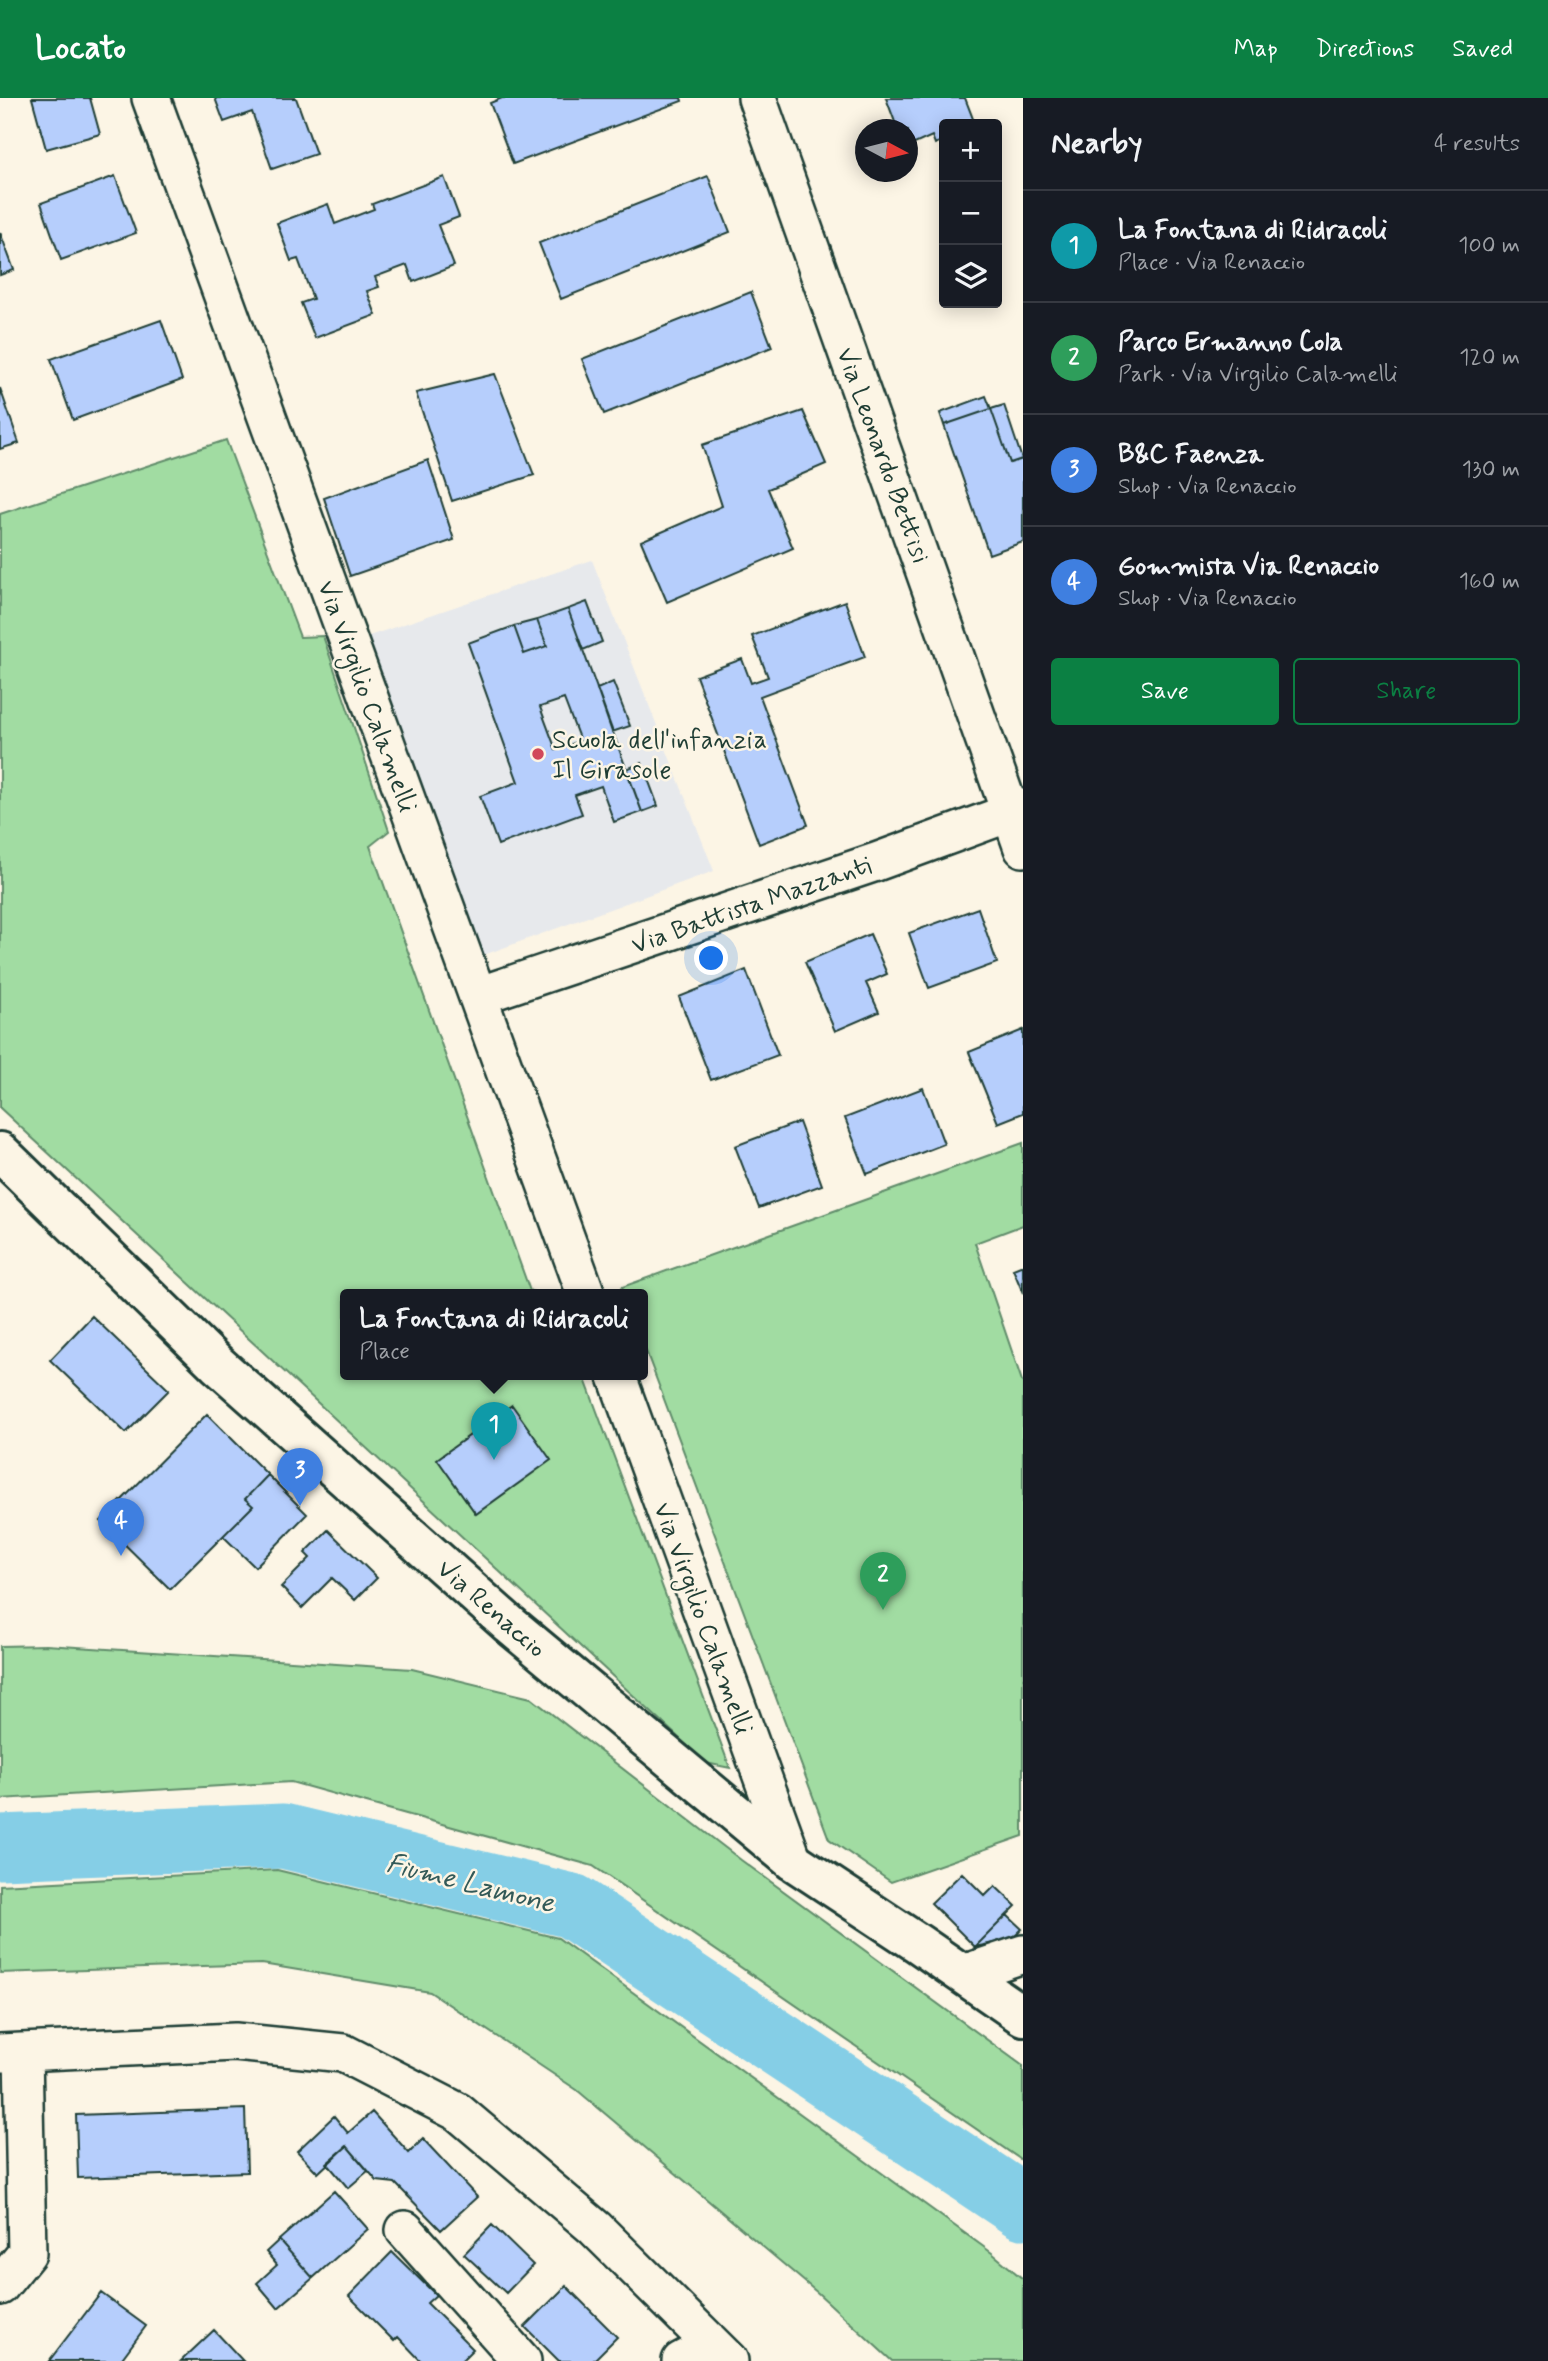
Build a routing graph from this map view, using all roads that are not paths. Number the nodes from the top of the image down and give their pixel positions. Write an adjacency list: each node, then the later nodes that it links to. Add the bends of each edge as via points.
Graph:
1 (151, 98): 5 (street, Via Virgilio Calamelli)
2 (757, 98): 3 (street, Via Leonardo Bettisi)
3 (1017, 810): 4 (street, Via Leonardo Bettisi); 5 (street, Via Battista Mazzanti)
4 (1023, 848)
5 (478, 996): 7 (street, Via Virgilio Calamelli)
6 (0, 1152): 9 (street, Via Renaccio, via 273,1415 510,1625)
7 (584, 1289)
8 (618, 1380): 9 (street, Via Virgilio Calamelli)
9 (793, 1861): 11 (street, Via Renaccio)
10 (1023, 1954): 11 (street)
11 (963, 1974): 12 (street, Via Renaccio)
12 (1023, 2016)
13 (12, 2053): 15 (street, via 27,2253); 16 (street, via 235,2042 343,2053 458,2112 595,2228)
14 (405, 2230): 17 (street)
15 (0, 2286)
16 (707, 2356)
17 (522, 2361)

